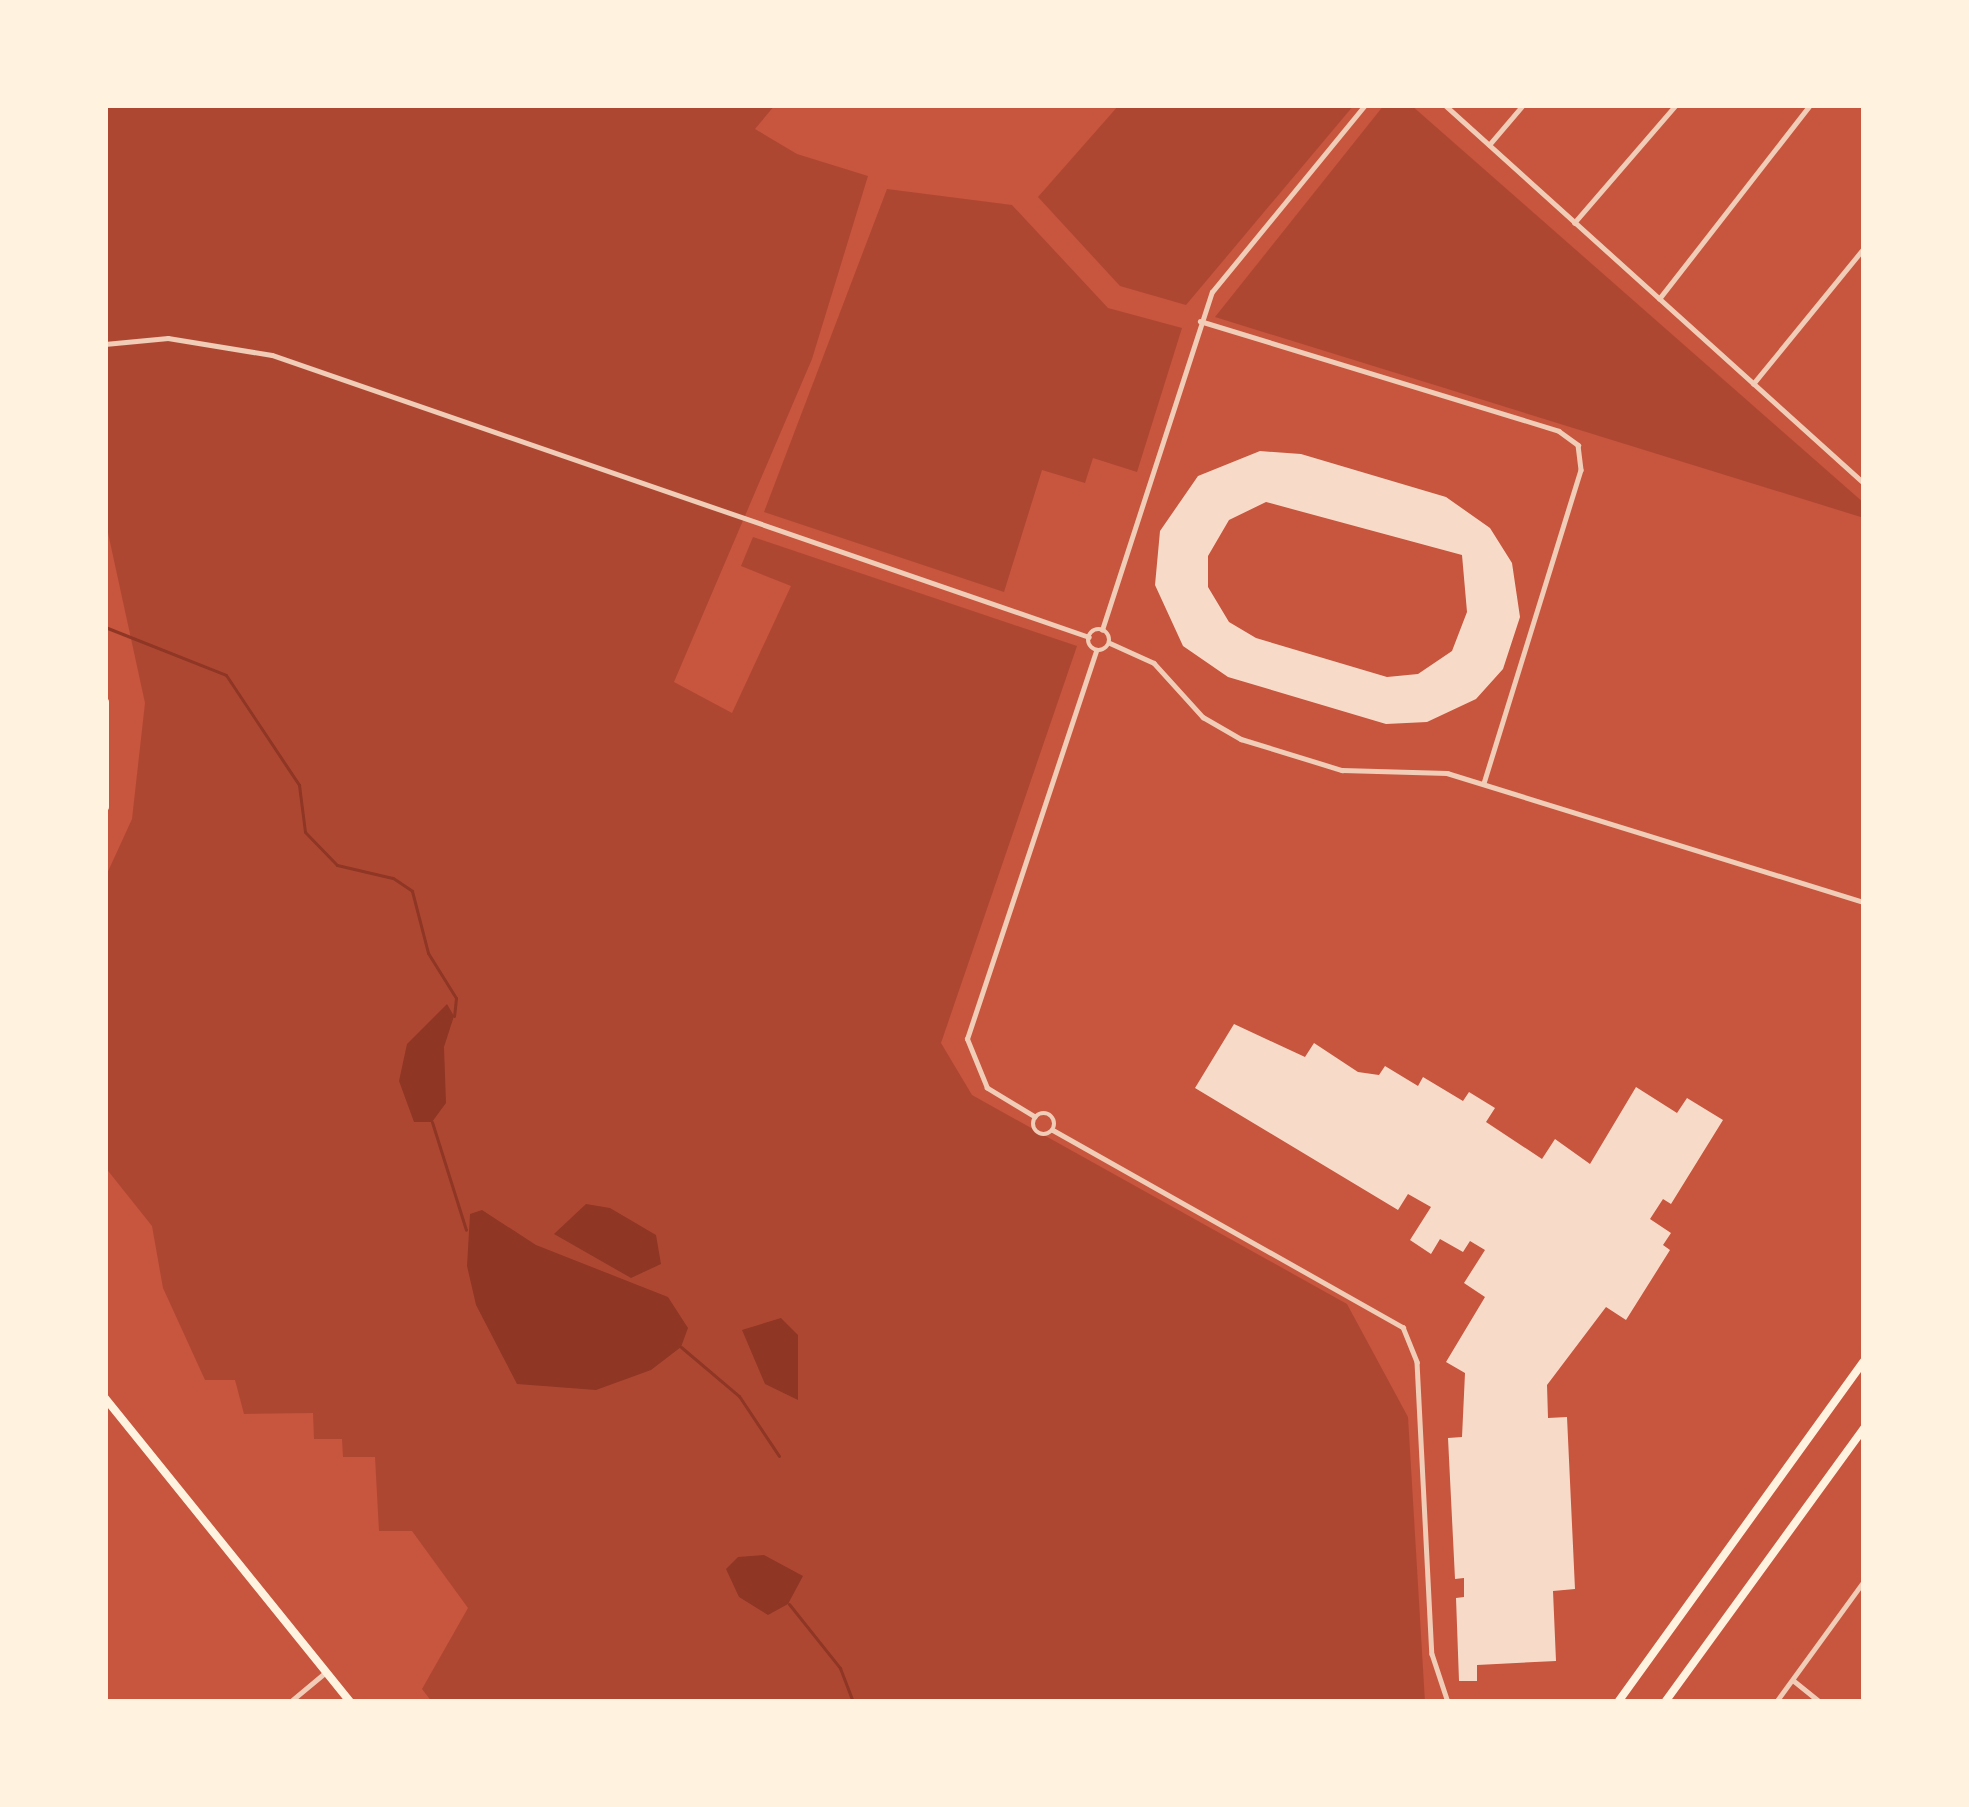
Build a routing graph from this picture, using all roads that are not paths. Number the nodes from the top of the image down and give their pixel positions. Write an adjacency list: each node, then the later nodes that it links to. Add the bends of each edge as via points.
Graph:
1 (1365, 105): 10 (street, via 1232,264)
2 (1445, 105): 6 (street)
3 (1523, 105): 6 (street)
4 (1676, 105): 7 (street)
5 (1810, 105): 9 (street)
6 (1489, 145): 7 (street)
7 (1574, 224): 9 (street)
8 (1864, 248): 12 (street)
9 (1659, 299): 12 (street)
10 (1200, 321): 14 (street); 19 (street, via 1559,431 1578,445 1581,470)
11 (105, 344): 15 (street, via 168,338 272,356)
12 (1754, 384): 13 (street)
13 (1864, 483)
14 (1102, 630): 15 (street); 16 (street)
15 (1088, 637): 17 (street)
16 (1110, 643): 17 (street); 19 (street, via 1154,663 1203,717 1241,739 1326,767 1430,770)
17 (1096, 651): 22 (street, via 968,1039 979,1079)
18 (105, 702): 20 (main road)
19 (1484, 783): 21 (street)
20 (105, 807)
21 (1864, 902)
22 (1035, 1117): 23 (street, via 1052,1116); 23 (street, via 1037,1133)
23 (1053, 1130): 32 (street, via 1403,1327 1417,1362 1432,1654)
24 (1864, 1361): 33 (main road)
25 (105, 1398): 28 (main road)
26 (1864, 1428): 34 (main road)
27 (1864, 1581): 29 (street)
28 (326, 1672): 30 (street); 31 (main road)
29 (1792, 1680): 35 (street); 36 (street)
30 (290, 1702)
31 (350, 1702)
32 (1448, 1702)
33 (1618, 1702)
34 (1665, 1702)
35 (1776, 1702)
36 (1820, 1702)

